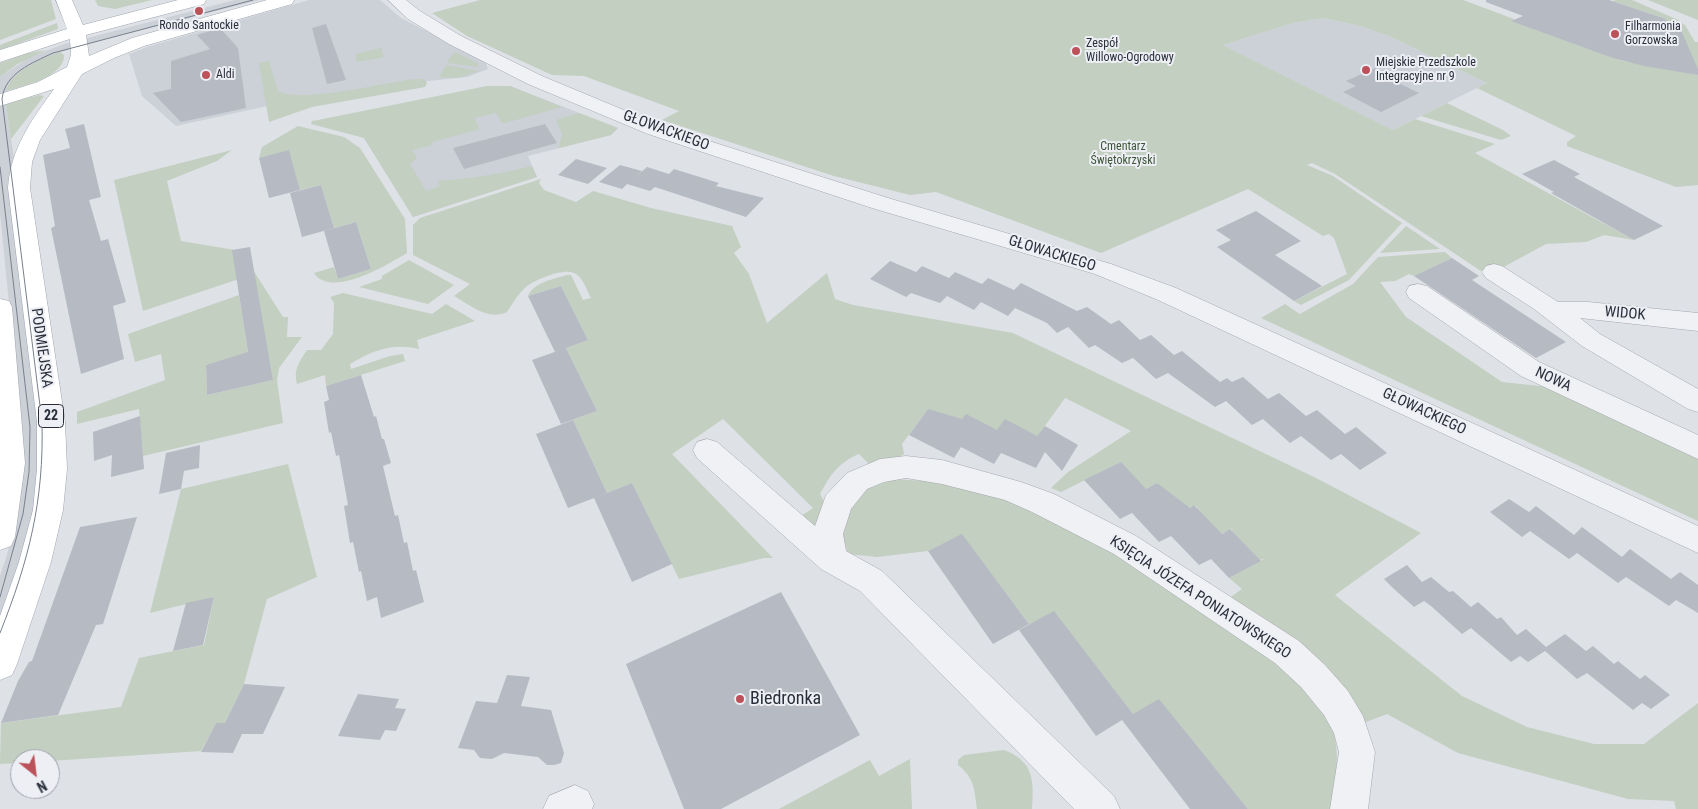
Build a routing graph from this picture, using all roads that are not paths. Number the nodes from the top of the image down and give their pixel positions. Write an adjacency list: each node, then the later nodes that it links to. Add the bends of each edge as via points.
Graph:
1 (64, 0): 6 (main road, 22)
2 (86, 0): 6 (main road, via 75,9)
3 (198, 0): 6 (main road, via 130,17)
4 (286, 0): 8 (main road, via 138,42)
5 (396, 0): 19 (street, GŁOWACKIEGO, via 414,15 463,44 535,80 655,130 1103,269 1168,294)
6 (73, 25): 7 (main road); 8 (main road, 22, via 80,44)
7 (0, 56)
8 (75, 71): 9 (main road, via 44,86); 21 (main road, PODMIEJSKA / 22, via 32,133 19,173 51,422 52,469 48,510 35,562)
9 (0, 100)
10 (1494, 272): 13 (street)
11 (1418, 292): 16 (street, NOWA, via 1530,369)
12 (0, 307): 18 (main road, via 10,463)
13 (1552, 310): 14 (street, WIDOK, via 1588,310); 15 (street, via 1591,340)
14 (1698, 322)
15 (1698, 402)
16 (1698, 448)
17 (707, 450): 20 (street)
18 (0, 537)
19 (1698, 540)
20 (832, 559): 22 (street, via 871,581); 23 (street, KSIĘCIA JÓZEFA PONIATOWSKIEGO, via 828,534 837,504 857,482 880,471 906,467 942,472 1010,490 1043,503 1125,545 1287,652 1313,676 1336,702 1350,728 1357,752)
21 (0, 664)
22 (1101, 809)
23 (1349, 809)

